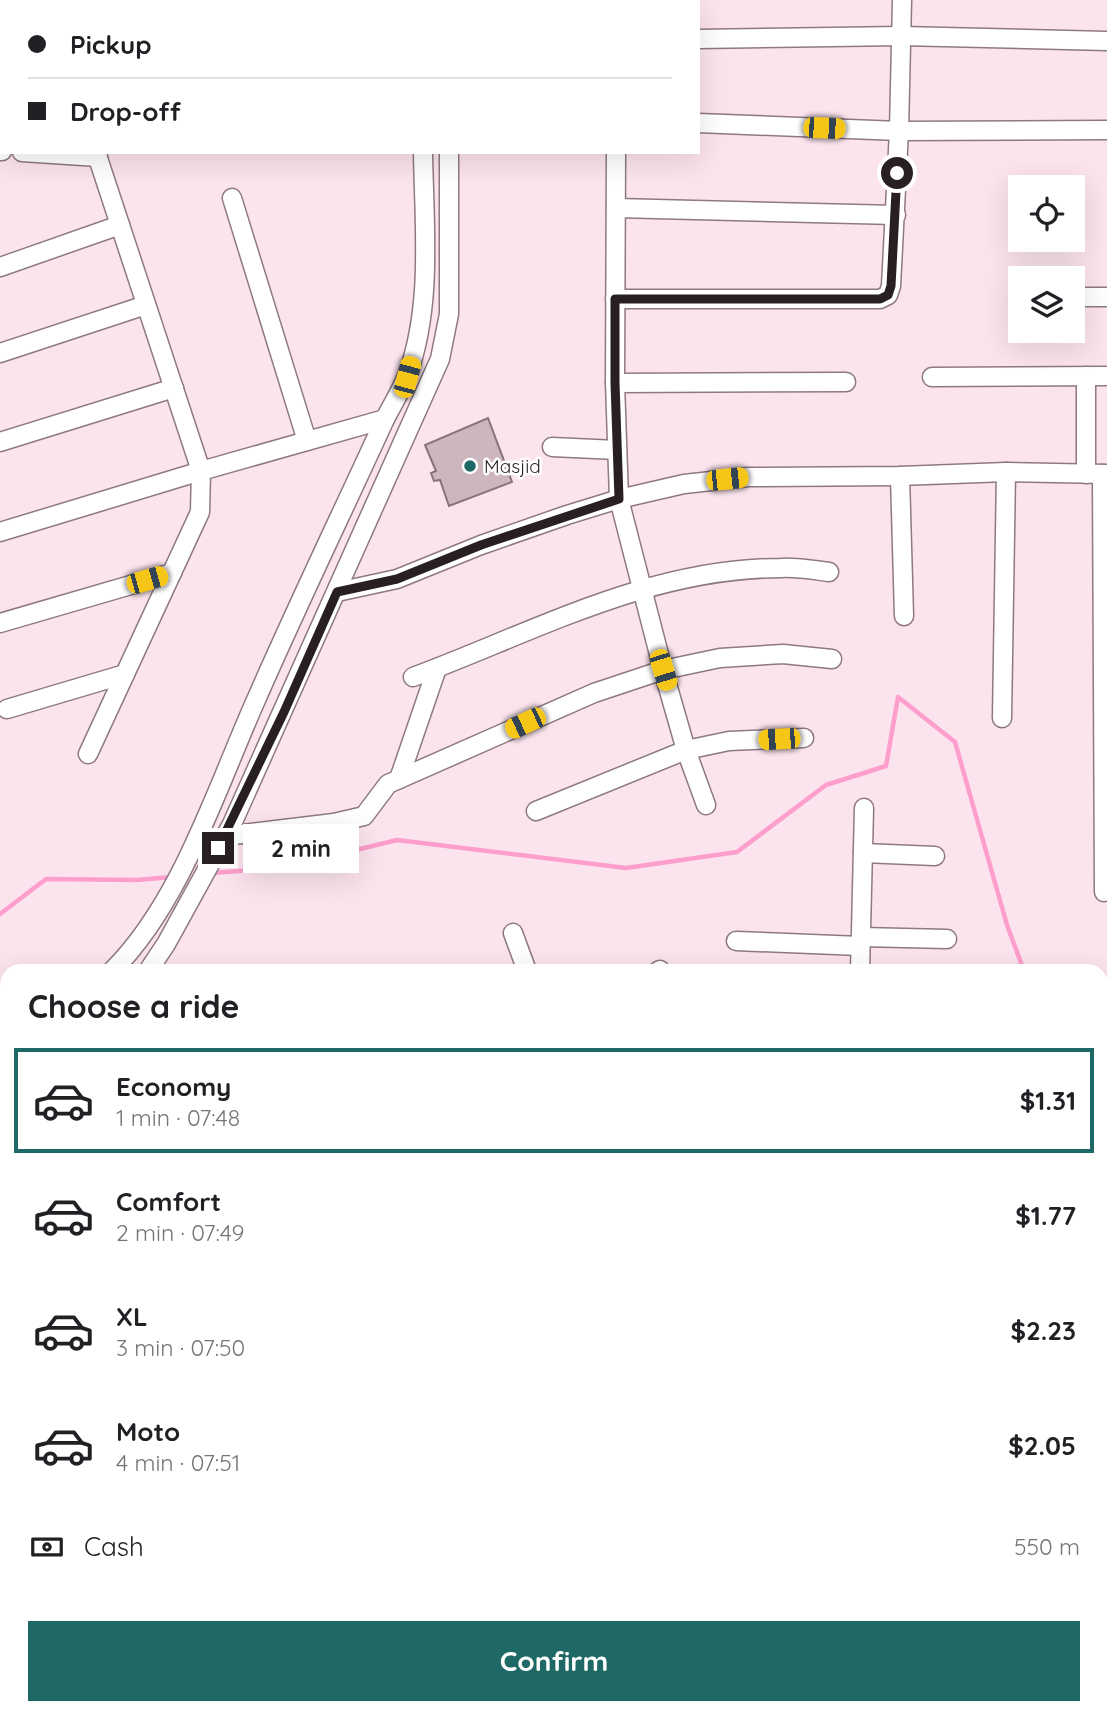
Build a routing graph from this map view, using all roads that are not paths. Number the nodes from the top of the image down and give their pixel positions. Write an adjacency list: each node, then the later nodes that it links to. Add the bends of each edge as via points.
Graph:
1 (902, 0): 2 (street)
2 (901, 36): 3 (street); 4 (street); 7 (street)
3 (700, 39)
4 (1107, 41)
5 (700, 123): 7 (street)
6 (1107, 130): 7 (street)
7 (899, 131): 15 (street)
8 (72, 154): 12 (street)
9 (423, 154): 29 (street, via 425,278 418,336 407,377)
10 (449, 154): 43 (street, via 449,314 440,359)
11 (616, 154): 14 (street)
12 (97, 155): 16 (street)
13 (232, 198): 30 (street)
14 (616, 208): 15 (street); 20 (street)
15 (896, 215): 20 (street, via 891,286 888,295 880,299)
16 (120, 225): 17 (street); 21 (street)
17 (0, 267)
18 (1085, 297): 19 (street)
19 (1107, 297)
20 (615, 299): 27 (street)
21 (146, 305): 22 (street); 28 (street)
22 (0, 352)
23 (1086, 376): 24 (street); 25 (street); 36 (street)
24 (1107, 376)
25 (932, 377)
26 (846, 382): 27 (street)
27 (615, 383): 33 (street)
28 (174, 388): 31 (street); 34 (street)
29 (385, 419): 30 (street); 51 (street)
30 (306, 441): 34 (street)
31 (0, 442)
32 (552, 447): 33 (street)
33 (617, 450): 38 (street)
34 (201, 471): 39 (street); 41 (street, via 200,512)
35 (1006, 472): 36 (street); 37 (street); 54 (street)
36 (1099, 474): 65 (street)
37 (900, 477): 38 (street, via 748,477 684,484); 44 (street)
38 (619, 499): 42 (street); 43 (street, via 481,545 397,579)
39 (0, 532)
40 (829, 572): 42 (street, via 757,569)
41 (172, 573): 45 (street); 49 (street)
42 (643, 588): 47 (street); 48 (street)
43 (337, 592): 53 (street)
44 (904, 616)
45 (0, 623)
46 (832, 659): 48 (street, via 783,654 720,658)
47 (437, 668): 50 (street); 58 (street)
48 (663, 670): 56 (street); 58 (street, via 594,693)
49 (125, 674): 52 (street); 57 (street)
50 (413, 677)
51 (256, 698): 53 (street); 70 (street, via 173,886)
52 (7, 709)
53 (284, 712): 62 (street)
54 (1002, 718)
55 (804, 738): 56 (street, via 729,741)
56 (687, 750): 59 (street); 61 (street)
57 (88, 754)
58 (399, 779): 62 (street, via 388,784 364,816)
59 (706, 805)
60 (864, 808): 63 (street)
61 (536, 811)
62 (221, 842): 71 (street)
63 (863, 853): 64 (street); 69 (street)
64 (935, 856)
65 (1104, 892)
66 (513, 933): 72 (street)
67 (947, 939): 69 (street)
68 (737, 941): 69 (street)
69 (861, 942): 73 (street)
70 (118, 964)
71 (153, 964)
72 (524, 964)
73 (860, 964)

